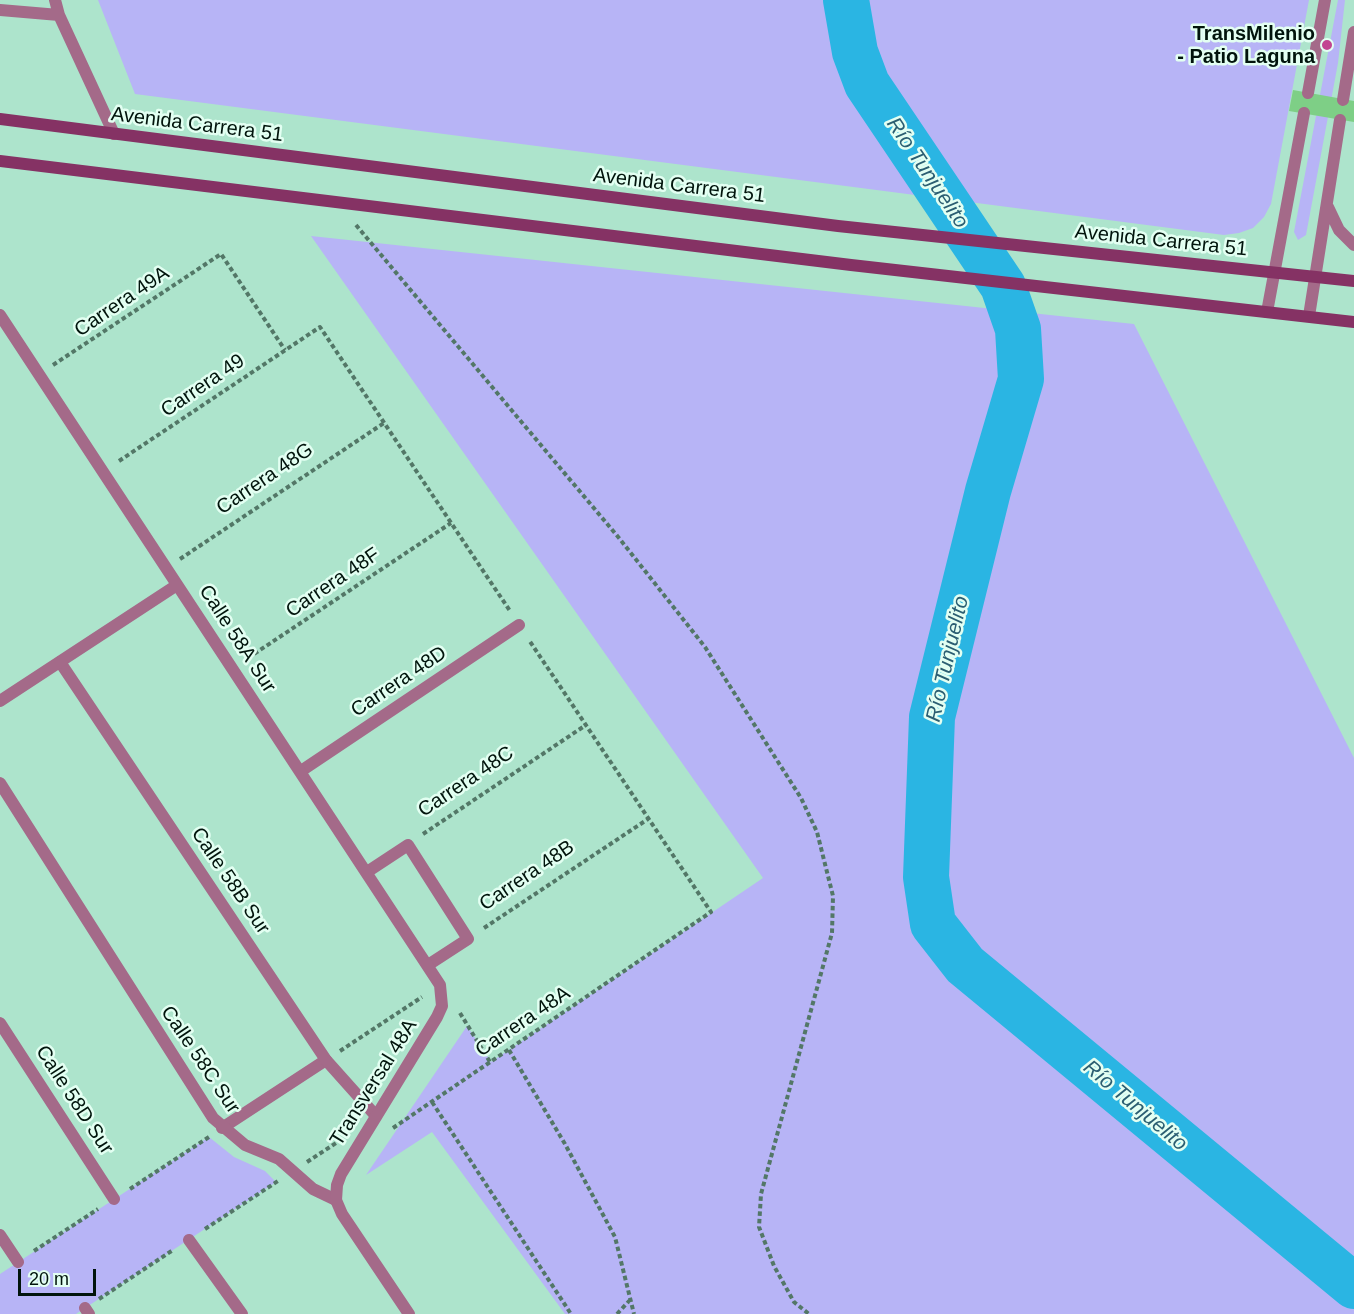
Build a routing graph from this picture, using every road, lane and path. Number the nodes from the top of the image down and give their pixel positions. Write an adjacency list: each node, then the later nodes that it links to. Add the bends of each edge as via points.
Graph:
1 (55, 0): 4 (street)
2 (1325, 0): 6 (street)
3 (0, 10): 4 (street)
4 (58, 15): 13 (street)
5 (1354, 32): 7 (street)
6 (1308, 93)
7 (1343, 100)
8 (1304, 113): 18 (street)
9 (0, 119): 11 (main road, Avenida Carrera 51)
10 (1340, 120): 15 (street)
11 (35, 124): 12 (main road); 13 (main road, Avenida Carrera 51)
12 (0, 127)
13 (114, 134): 18 (main road, Avenida Carrera 51, via 838,226)
14 (0, 161): 21 (main road)
15 (1327, 206): 17 (street, via 1339,230); 19 (street)
16 (355, 224): 70 (path, via 619,538 705,647 795,788 817,832 833,896 832,933 761,1194 759,1227 794,1302)
17 (1354, 245)
18 (1274, 272): 19 (main road, Avenida Carrera 51); 21 (street)
19 (1316, 277): 20 (main road, Avenida Carrera 51); 23 (street)
20 (1354, 281)
21 (1267, 312): 23 (main road)
22 (0, 315): 27 (street, Calle 58A Sur)
23 (1310, 316): 24 (main road)
24 (1354, 322)
25 (320, 327): 26 (path, Carrera 49)
26 (285, 350): 27 (path, Carrera 49A, via 221,254); 29 (path, Carrera 49)
27 (40, 374): 29 (street, Calle 58A Sur)
28 (384, 423): 31 (path, Carrera 48G)
29 (103, 471): 31 (street, Calle 58A Sur)
30 (451, 523): 35 (path, Carrera 48F)
31 (167, 568): 32 (street, Calle 58A Sur)
32 (177, 585): 34 (street); 35 (street, Calle 58A Sur)
33 (519, 625): 38 (street, Carrera 48D)
34 (60, 662): 36 (street); 50 (street, Calle 58B Sur)
35 (232, 668): 38 (street, Calle 58A Sur)
36 (0, 701)
37 (586, 725): 41 (path, Carrera 48C)
38 (300, 771): 42 (street, Calle 58A Sur)
39 (0, 783): 54 (street, Calle 58C Sur, via 180,1069)
40 (648, 819): 44 (path, Carrera 48B)
41 (408, 845): 42 (street, Carrera 48C); 44 (street)
42 (367, 872): 45 (street, Calle 58A Sur)
43 (711, 912): 49 (path, Carrera 48A)
44 (468, 939): 45 (street)
45 (428, 965): 46 (street, Calle 58A Sur)
46 (440, 985): 50 (path); 53 (street, Transversal 48A, via 442,1006 437,1017)
47 (456, 1009): 51 (path)
48 (0, 1023): 58 (street, Calle 58D Sur)
49 (508, 1050): 51 (path, Carrera 48A); 63 (path, via 615,1237)
50 (326, 1060): 53 (street, Calle 58B Sur); 54 (street)
51 (490, 1062): 52 (path, Carrera 48A)
52 (432, 1102): 55 (path, Carrera 48A); 67 (path)
53 (376, 1116): 59 (street, Transversal 48A, via 341,1174)
54 (222, 1128): 57 (street, Calle 58C Sur, via 245,1145)
55 (387, 1132)
56 (340, 1140): 57 (path)
57 (294, 1170): 59 (street, Calle 58C Sur, via 313,1189); 61 (path)
58 (114, 1199)
59 (336, 1200): 66 (street, via 351,1231)
60 (0, 1235): 62 (street)
61 (189, 1240): 64 (path); 65 (street)
62 (18, 1262)
63 (630, 1300): 68 (path); 69 (path)
64 (87, 1311)
65 (242, 1314)
66 (409, 1314)
67 (571, 1314)
68 (617, 1314)
69 (634, 1314)
70 (809, 1314)

